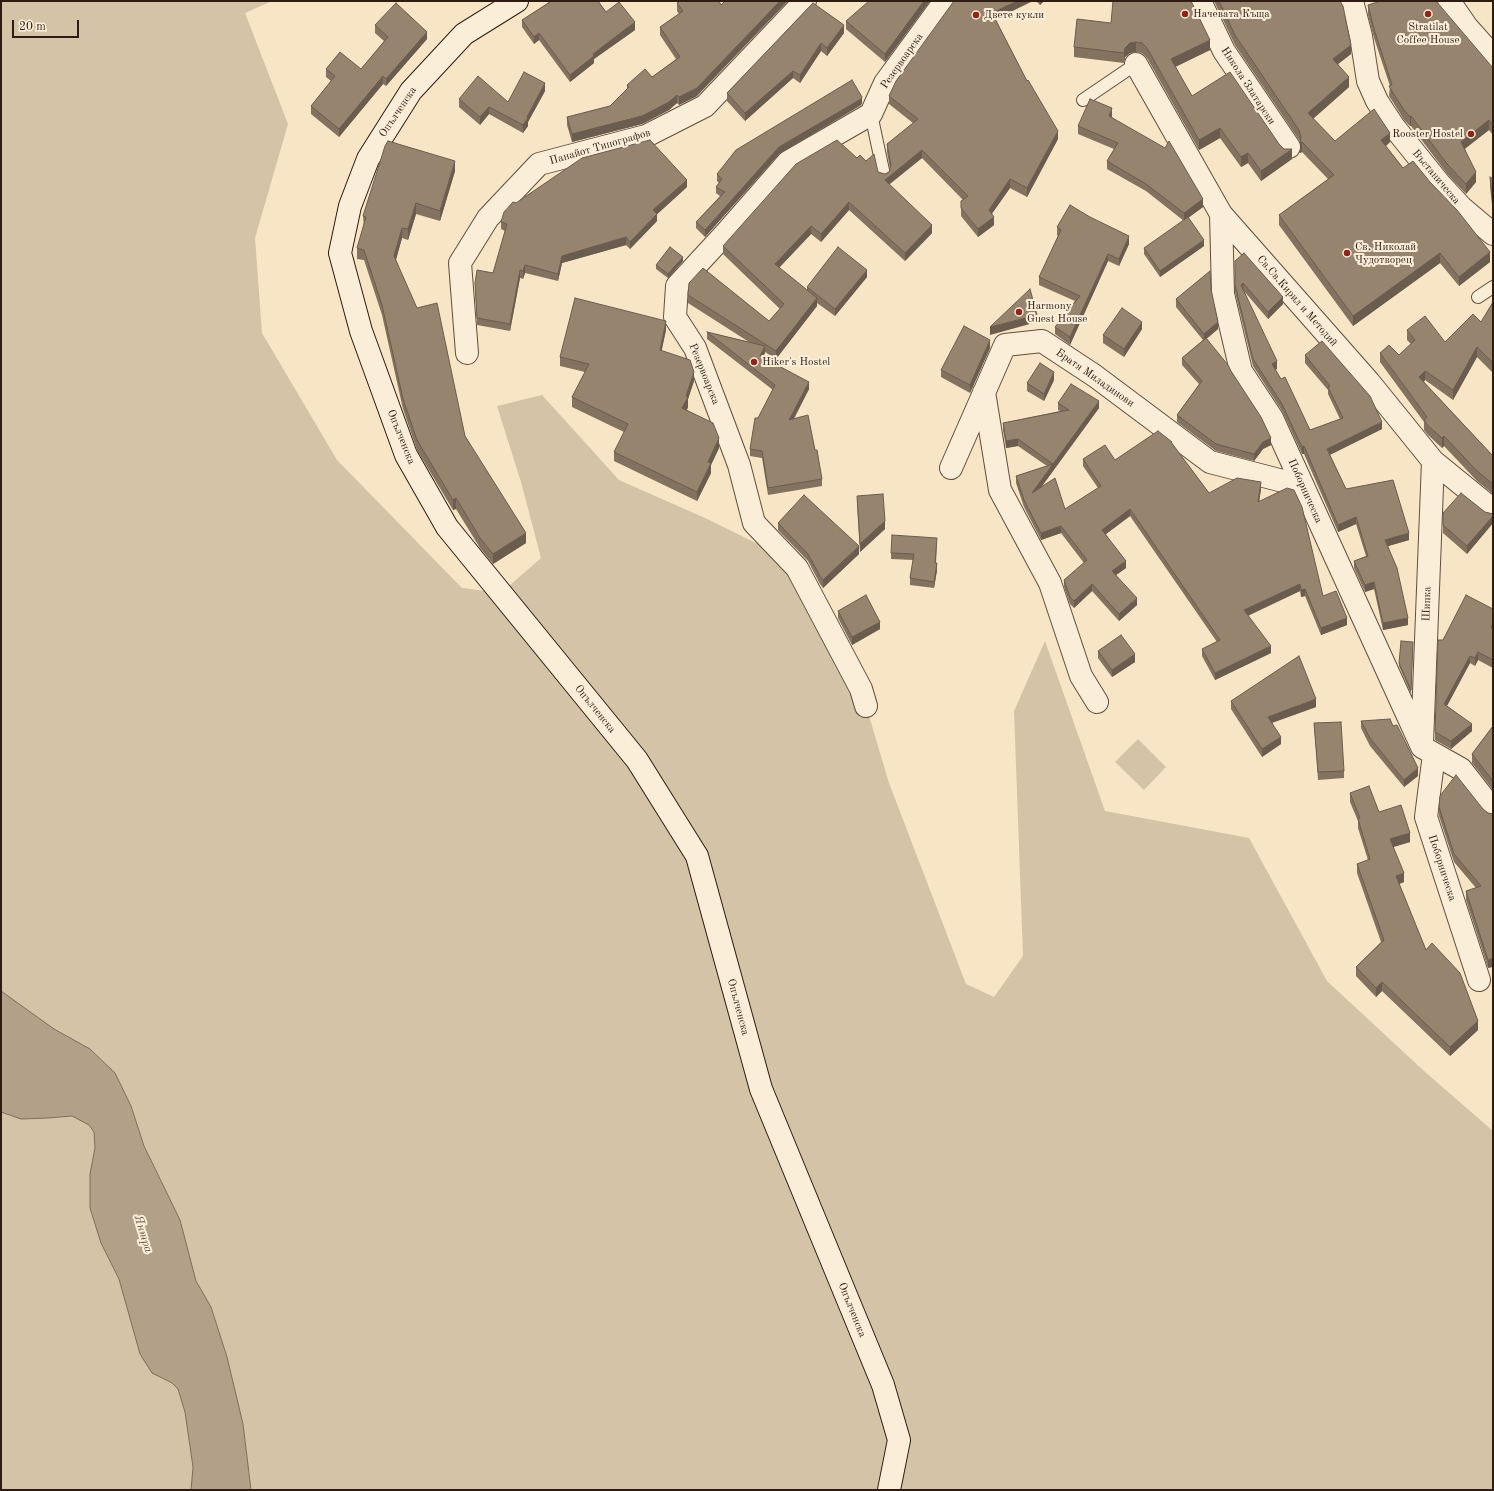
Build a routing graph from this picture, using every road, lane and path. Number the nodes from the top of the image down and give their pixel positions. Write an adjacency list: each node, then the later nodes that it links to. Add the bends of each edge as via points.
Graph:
1 (517, 1): 28 (street, Опълченска, via 464,34 411,90 368,159 350,206 340,253 361,331 406,455 447,526 637,760 697,856 761,1089 883,1385 900,1440)
2 (805, 1): 17 (street, Панайот Типографов, via 705,106 646,136 539,164 534,169 488,218 460,263)
3 (945, 1): 10 (street, Резервоарска, via 885,83)
4 (1200, 1): 11 (street, Никола Златарски, via 1224,51)
5 (1352, 1): 14 (street, Въстаническа, via 1368,81 1377,102 1439,183 1462,208)
6 (1449, 1): 7 (street, via 1467,27)
7 (1493, 56)
8 (1136, 64): 9 (lane); 13 (street, Св.Св.Кирил и Методий)
9 (1083, 100)
10 (871, 114): 12 (lane); 24 (street, Резервоарска, via 788,162 677,286 675,317 695,348 739,465 754,523 797,568 861,689)
11 (1289, 147)
12 (884, 175)
13 (1221, 214): 19 (street, Св.Св.Кирил и Методий, via 1369,382); 21 (street, Поборническа, via 1223,294 1241,371 1272,418)
14 (1493, 234)
15 (1493, 287): 16 (lane)
16 (1478, 297)
17 (467, 353)
18 (984, 392): 20 (street, Братя Миладинови); 21 (street, Братя Миладинови, via 1005,345 1042,341 1210,462); 23 (street, via 1000,490 1050,583 1081,676)
19 (1433, 461): 22 (street, Св.Св.Кирил и Методий); 25 (street, Шипка)
20 (951, 468)
21 (1302, 486): 25 (street, Поборническа)
22 (1493, 510)
23 (1097, 702)
24 (866, 706)
25 (1428, 751): 26 (street, via 1461,769); 27 (street, Поборническа, via 1426,817)
26 (1493, 810)
27 (1479, 980)
28 (889, 1490)

